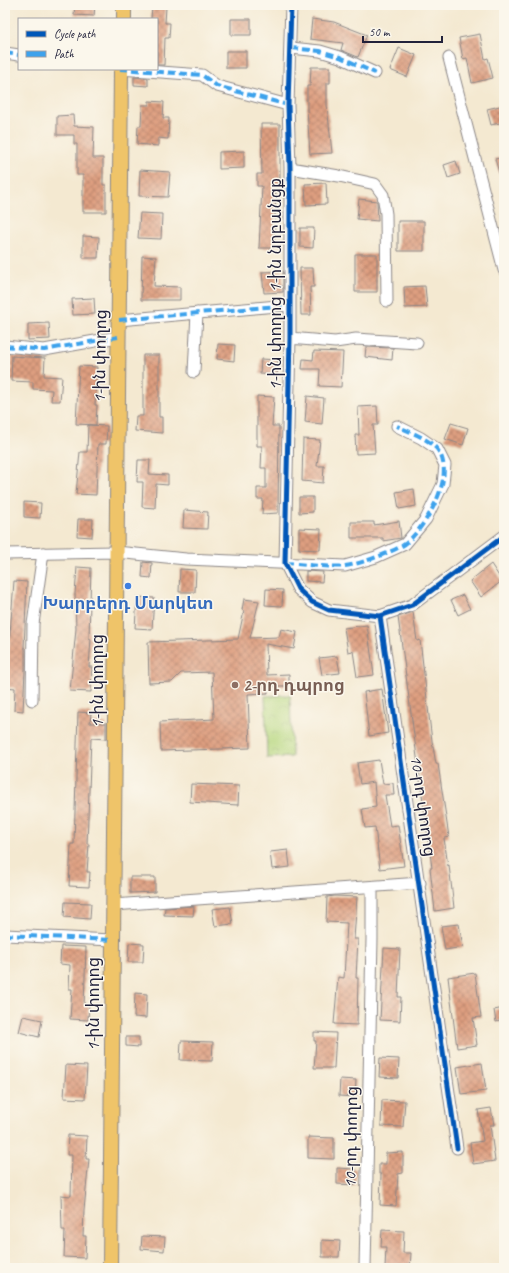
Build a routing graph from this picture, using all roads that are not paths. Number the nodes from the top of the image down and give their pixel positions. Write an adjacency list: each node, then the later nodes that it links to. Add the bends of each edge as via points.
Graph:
1 (124, 5): 3 (main road)
2 (291, 5): 4 (street, 1-ին փողոց 1-ին նրբանցք)
3 (124, 18)
4 (291, 48): 10 (street, via 320,51); 11 (street, 1-ին փողոց 1-ին նրբանցք)
5 (5, 53): 6 (street)
6 (18, 55)
7 (449, 58): 13 (street)
8 (121, 70): 17 (main road, 1-ին փողոց)
9 (134, 70): 11 (street, via 202,75 218,86)
10 (375, 73)
11 (288, 105): 12 (street, 1-ին փողոց 1-ին նրբանցք)
12 (290, 168): 14 (street, via 375,184 383,195 386,214); 15 (street, 1-ին փողոց 1-ին նրբանցք)
13 (504, 270)
14 (387, 301)
15 (289, 305): 16 (street); 19 (street, 1-ին փողոց 1-ին նրբանցք)
16 (197, 313): 17 (street); 22 (street)
17 (119, 320): 18 (main road, 1-ին փողոց)
18 (118, 337): 21 (street, via 44,350); 25 (main road, 1-ին փողոց)
19 (290, 338): 20 (street, via 335,342 356,339); 28 (street, 1-ին փողոց 1-ին նրբանցք)
20 (417, 343)
21 (5, 346)
22 (194, 372)
23 (397, 426): 28 (street, via 437,449 445,465 443,484 426,519 405,544 376,557 345,566)
24 (504, 536): 29 (street, via 412,605)
25 (116, 552): 26 (street); 28 (street, via 186,559); 33 (main road, 1-ին փողոց)
26 (43, 553): 27 (street); 30 (street, via 32,624)
27 (5, 554)
28 (285, 563): 29 (street, via 298,589 312,602 329,610)
29 (380, 616): 31 (street, 10-րդ փողոց)
30 (32, 700)
31 (420, 883): 32 (street); 36 (street, 10-րդ փողոց)
32 (372, 887): 33 (street); 38 (street, 10-րդ փողոց)
33 (114, 905): 35 (main road, 1-ին փողոց)
34 (5, 935): 35 (street)
35 (112, 940): 37 (main road, 1-ին փողոց)
36 (457, 1148)
37 (110, 1268)
38 (365, 1268)

